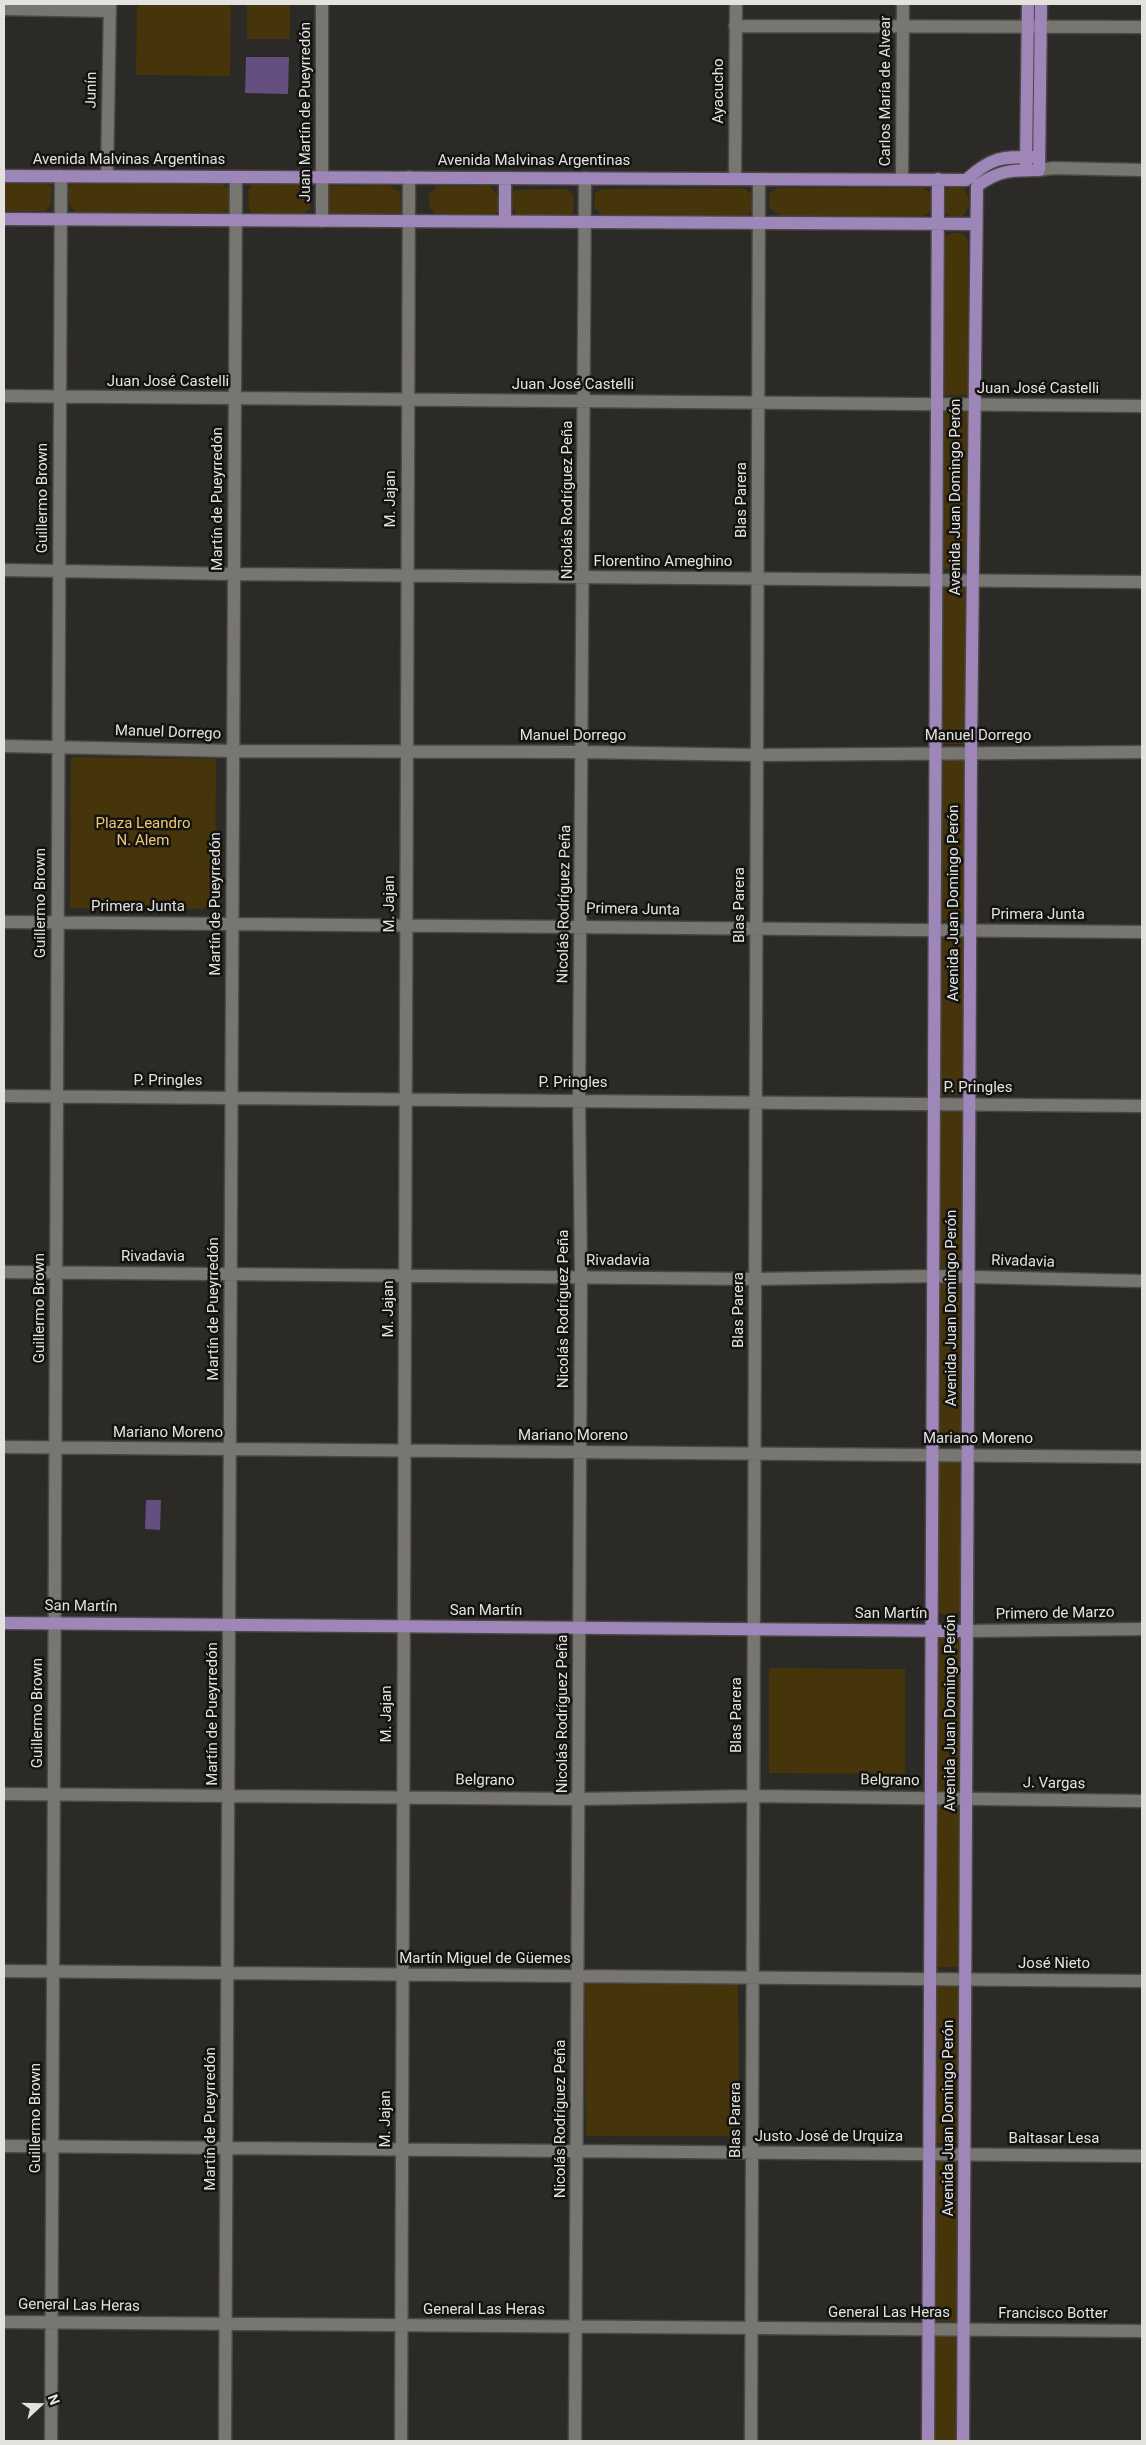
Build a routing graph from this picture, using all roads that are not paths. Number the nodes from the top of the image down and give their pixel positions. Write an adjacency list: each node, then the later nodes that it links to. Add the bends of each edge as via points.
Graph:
1 (322, 4): 19 (street, Juan Martín de Pueyrredón)
2 (736, 4): 9 (street, Ayacucho)
3 (903, 4): 8 (street, Carlos María de Alvear)
4 (1028, 4): 10 (main road)
5 (1041, 4): 11 (main road)
6 (110, 8): 7 (street); 17 (street, Junín)
7 (4, 9)
8 (903, 25): 9 (street); 10 (street); 25 (street, Carlos María de Alvear)
9 (736, 26): 23 (street, Ayacucho)
10 (1027, 27): 11 (street); 13 (main road)
11 (1041, 27): 12 (street); 13 (main road)
12 (1142, 27)
13 (1033, 164): 14 (street, via 1054,168); 27 (main road)
14 (1142, 170)
15 (4, 176): 16 (main road, Avenida Malvinas Argentinas)
16 (60, 176): 17 (main road, Avenida Malvinas Argentinas); 29 (street, Guillermo Brown)
17 (107, 176): 18 (main road, Avenida Malvinas Argentinas)
18 (236, 176): 19 (main road, Avenida Malvinas Argentinas); 30 (street, Martín de Pueyrredón)
19 (322, 177): 20 (main road, Avenida Malvinas Argentinas); 31 (street, Juan Martín de Pueyrredón)
20 (409, 177): 21 (main road, Avenida Malvinas Argentinas); 32 (street, M. Jajan)
21 (505, 178): 22 (main road, Avenida Malvinas Argentinas); 33 (main road)
22 (585, 178): 23 (main road, Avenida Malvinas Argentinas); 34 (street, Nicolás Rodríguez Peña)
23 (735, 179): 24 (main road, Avenida Malvinas Argentinas)
24 (759, 179): 25 (main road, Avenida Malvinas Argentinas); 35 (street, Blas Parera)
25 (902, 179): 26 (main road, Avenida Malvinas Argentinas)
26 (938, 179): 27 (main road, Avenida Malvinas Argentinas); 36 (main road, Avenida Juan Domingo Perón)
27 (971, 183): 37 (main road, Avenida Juan Domingo Perón)
28 (4, 219): 29 (main road)
29 (60, 219): 30 (main road); 39 (street, Guillermo Brown)
30 (236, 220): 31 (main road); 40 (street, Martín de Pueyrredón)
31 (322, 221): 32 (main road)
32 (409, 221): 33 (main road); 41 (street, M. Jajan)
33 (505, 222): 34 (main road)
34 (585, 222): 35 (main road); 42 (street, Nicolás Rodríguez Peña)
35 (759, 223): 36 (main road); 43 (street, Blas Parera)
36 (938, 224): 37 (main road); 44 (main road, Avenida Juan Domingo Perón)
37 (976, 224): 45 (main road, Avenida Juan Domingo Perón)
38 (4, 396): 39 (street, Juan José Castelli)
39 (60, 397): 40 (street, Juan José Castelli); 48 (street, Guillermo Brown)
40 (235, 398): 41 (street, Juan José Castelli); 49 (street, Martín de Pueyrredón)
41 (408, 400): 42 (street, Juan José Castelli); 50 (street, M. Jajan)
42 (584, 401): 43 (street, Juan José Castelli); 51 (street, Nicolás Rodríguez Peña)
43 (758, 403): 44 (street, Juan José Castelli); 52 (street, Blas Parera)
44 (937, 404): 45 (street, Juan José Castelli); 53 (main road, Avenida Juan Domingo Perón)
45 (973, 404): 46 (street, Juan José Castelli); 54 (main road, Avenida Juan Domingo Perón)
46 (1142, 406)
47 (4, 570): 48 (street, Florentino Ameghino)
48 (58, 570): 49 (street, Florentino Ameghino); 57 (street, Guillermo Brown)
49 (234, 574): 50 (street, Florentino Ameghino); 58 (street, Martín de Pueyrredón)
50 (407, 576): 51 (street, Florentino Ameghino); 59 (street, M. Jajan)
51 (584, 577): 52 (street, Florentino Ameghino); 60 (street, Nicolás Rodríguez Peña)
52 (758, 579): 53 (street, Florentino Ameghino); 64 (street, Blas Parera)
53 (936, 580): 54 (street, Florentino Ameghino); 61 (main road, Avenida Juan Domingo Perón)
54 (972, 580): 55 (street, Florentino Ameghino); 62 (main road, Avenida Juan Domingo Perón)
55 (1142, 582)
56 (4, 746): 57 (street, Manuel Dorrego)
57 (58, 746): 58 (street, Manuel Dorrego); 66 (street, Guillermo Brown)
58 (233, 751): 59 (street, Manuel Dorrego); 67 (street, Martín de Pueyrredón)
59 (407, 752): 60 (street, Manuel Dorrego); 68 (street, M. Jajan)
60 (583, 752): 64 (street, Manuel Dorrego); 69 (street, Nicolás Rodríguez Peña)
61 (934, 752): 62 (street, Manuel Dorrego); 64 (street, Manuel Dorrego); 71 (main road, Avenida Juan Domingo Perón)
62 (971, 752): 63 (street, Manuel Dorrego); 72 (main road, Avenida Juan Domingo Perón)
63 (1142, 752)
64 (757, 755): 70 (street, Blas Parera)
65 (4, 922): 66 (street, Primera Junta)
66 (57, 923): 67 (street, Primera Junta); 75 (street, Guillermo Brown)
67 (232, 924): 68 (street, Primera Junta); 76 (street, Martín de Pueyrredón)
68 (406, 926): 69 (street, Primera Junta); 78 (street, M. Jajan)
69 (581, 926): 70 (street, Primera Junta); 77 (street, Nicolás Rodríguez Peña)
70 (756, 929): 71 (street, Primera Junta); 79 (street, Blas Parera)
71 (935, 930): 72 (street, Primera Junta); 80 (main road, Avenida Juan Domingo Perón)
72 (970, 930): 73 (street, Primera Junta); 81 (main road, Avenida Juan Domingo Perón)
73 (1142, 932)
74 (4, 1096): 75 (street, P. Pringles)
75 (57, 1097): 76 (street, P. Pringles); 84 (street, Guillermo Brown)
76 (232, 1098): 78 (street, P. Pringles); 85 (street, Martín de Pueyrredón)
77 (579, 1099): 78 (street, P. Pringles); 79 (street, P. Pringles); 88 (street, Nicolás Rodríguez Peña)
78 (406, 1100): 86 (street, M. Jajan)
79 (756, 1102): 80 (street, P. Pringles); 90 (street, Blas Parera)
80 (934, 1104): 81 (street, P. Pringles); 87 (main road, Avenida Juan Domingo Perón)
81 (970, 1104): 82 (street, P. Pringles); 89 (main road, Avenida Juan Domingo Perón)
82 (1142, 1106)
83 (4, 1272): 84 (street, Rivadavia)
84 (56, 1273): 85 (street, Rivadavia); 93 (street, Guillermo Brown)
85 (231, 1274): 86 (street, Rivadavia); 94 (street, Martín de Pueyrredón)
86 (405, 1276): 88 (street, Rivadavia); 95 (street, M. Jajan)
87 (933, 1276): 89 (street, Rivadavia); 90 (street, Rivadavia); 98 (main road, Avenida Juan Domingo Perón)
88 (581, 1277): 90 (street, Rivadavia); 96 (street, Nicolás Rodríguez Peña)
89 (969, 1277): 91 (street, Rivadavia); 99 (main road, Avenida Juan Domingo Perón)
90 (755, 1278): 97 (street, Blas Parera)
91 (1142, 1281)
92 (4, 1447): 93 (street, Mariano Moreno)
93 (55, 1448): 94 (street, Mariano Moreno); 102 (street, Guillermo Brown)
94 (230, 1449): 95 (street, Mariano Moreno); 103 (street, Martín de Pueyrredón)
95 (404, 1451): 96 (street, Mariano Moreno); 104 (street, M. Jajan)
96 (579, 1452): 97 (street, Mariano Moreno); 105 (street, Nicolás Rodríguez Peña)
97 (754, 1454): 98 (street, Mariano Moreno); 106 (street, Blas Parera)
98 (932, 1455): 99 (street, Mariano Moreno); 108 (main road, Avenida Juan Domingo Perón)
99 (968, 1455): 100 (street, Mariano Moreno); 109 (main road, Avenida Juan Domingo Perón)
100 (1142, 1457)
101 (4, 1623): 102 (main road, San Martín)
102 (55, 1624): 103 (main road, San Martín); 111 (street, Guillermo Brown)
103 (229, 1625): 104 (main road, San Martín); 114 (street, Martín de Pueyrredón)
104 (404, 1626): 105 (main road, San Martín); 112 (street, M. Jajan)
105 (579, 1628): 106 (main road, San Martín); 116 (street, Nicolás Rodríguez Peña)
106 (754, 1629): 108 (main road, San Martín); 113 (street, Blas Parera)
107 (1142, 1629): 109 (street, Primero de Marzo)
108 (932, 1631): 109 (main road, San Martín); 115 (main road, Avenida Juan Domingo Perón)
109 (967, 1631): 117 (main road, Avenida Juan Domingo Perón)
110 (4, 1794): 111 (street, Belgrano)
111 (54, 1795): 114 (street, Belgrano); 120 (street, Guillermo Brown)
112 (403, 1796): 114 (street, Belgrano); 116 (street, Belgrano); 122 (street, M. Jajan)
113 (753, 1796): 115 (street, Belgrano); 116 (street, Belgrano); 124 (street, Blas Parera)
114 (228, 1797): 121 (street, Martín de Pueyrredón)
115 (930, 1798): 117 (street, Belgrano); 125 (main road, Avenida Juan Domingo Perón)
116 (579, 1799): 123 (street, Nicolás Rodríguez Peña)
117 (966, 1800): 118 (street, J. Vargas); 126 (main road, Avenida Juan Domingo Perón)
118 (1142, 1801)
119 (4, 1971): 120 (street, Martín Miguel de Güemes)
120 (53, 1972): 121 (street, Martín Miguel de Güemes); 129 (street, Guillermo Brown)
121 (228, 1974): 122 (street, Martín Miguel de Güemes); 130 (street, Martín de Pueyrredón)
122 (403, 1975): 123 (street, Martín Miguel de Güemes); 131 (street, M. Jajan)
123 (578, 1976): 124 (street, Martín Miguel de Güemes); 132 (street, Nicolás Rodríguez Peña)
124 (752, 1978): 125 (street, Martín Miguel de Güemes); 133 (street, Blas Parera)
125 (930, 1979): 126 (street, Martín Miguel de Güemes); 134 (main road, Avenida Juan Domingo Perón)
126 (966, 1980): 127 (street, José Nieto); 135 (main road, Avenida Juan Domingo Perón)
127 (1142, 1981)
128 (4, 2146): 129 (street, Justo José de Urquiza)
129 (52, 2147): 130 (street, Justo José de Urquiza); 138 (street, Guillermo Brown)
130 (227, 2148): 131 (street, Justo José de Urquiza); 139 (street, Martín de Pueyrredón)
131 (402, 2150): 132 (street, Justo José de Urquiza); 140 (street, M. Jajan)
132 (577, 2151): 133 (street, Justo José de Urquiza); 141 (street, Nicolás Rodríguez Peña)
133 (752, 2152): 134 (street, Justo José de Urquiza); 142 (street, Blas Parera)
134 (930, 2154): 135 (street, Justo José de Urquiza); 143 (main road, Avenida Juan Domingo Perón)
135 (965, 2154): 136 (street, Baltasar Lesa); 144 (main road, Avenida Juan Domingo Perón)
136 (1142, 2156)
137 (4, 2322): 138 (street, General Las Heras)
138 (52, 2322): 139 (street, General Las Heras); 146 (street, Guillermo Brown)
139 (226, 2324): 140 (street, General Las Heras); 147 (street, Martín de Pueyrredón)
140 (402, 2325): 141 (street, General Las Heras); 148 (street, M. Jajan)
141 (577, 2327): 142 (street, General Las Heras); 149 (street, Nicolás Rodríguez Peña)
142 (751, 2328): 143 (street, General Las Heras); 150 (street, Blas Parera)
143 (929, 2330): 144 (street, General Las Heras); 151 (main road, Avenida Juan Domingo Perón)
144 (964, 2330): 145 (street, Francisco Botter); 152 (main road, Avenida Juan Domingo Perón)
145 (1142, 2331)
146 (51, 2441)
147 (225, 2441)
148 (401, 2441)
149 (575, 2441)
150 (750, 2441)
151 (928, 2441)
152 (963, 2441)

